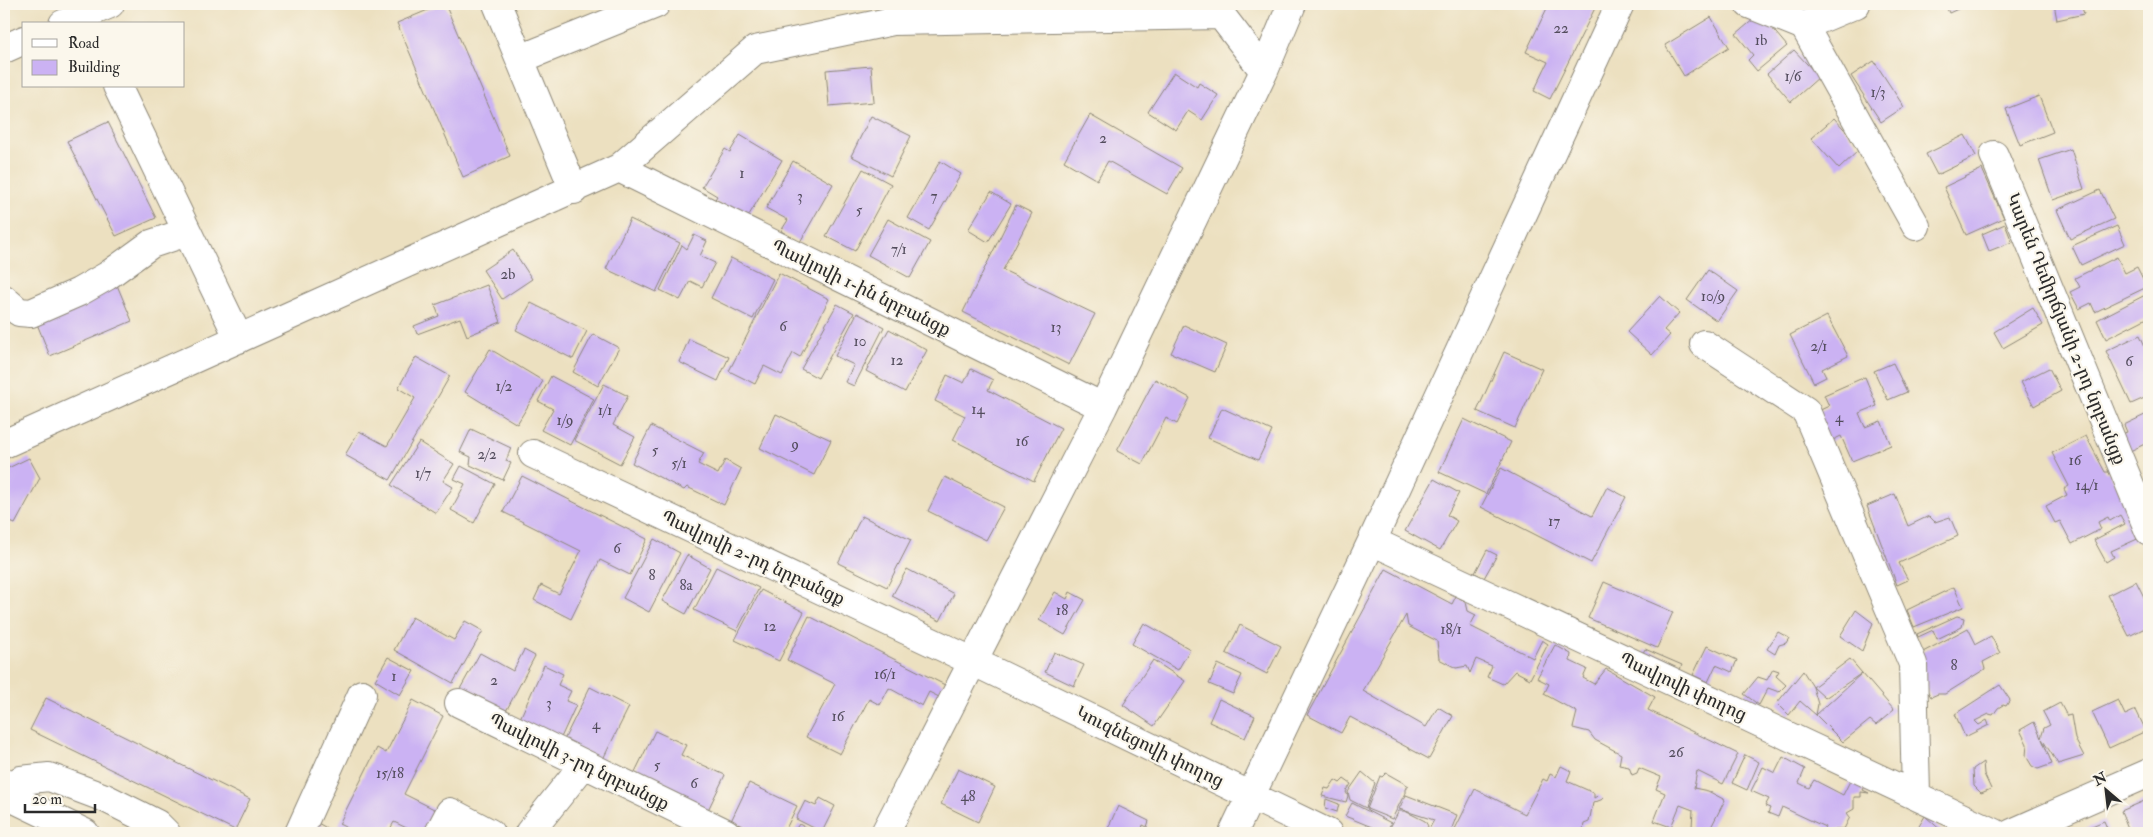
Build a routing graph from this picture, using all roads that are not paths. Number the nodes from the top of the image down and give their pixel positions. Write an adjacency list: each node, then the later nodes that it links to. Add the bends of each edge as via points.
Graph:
1 (110, 4): 8 (street)
2 (497, 4): 12 (street)
3 (656, 4): 12 (street)
4 (1292, 4): 13 (street)
5 (1620, 4): 27 (street)
6 (1749, 4): 9 (street)
7 (1856, 4): 9 (street)
8 (68, 22)
9 (1804, 26): 18 (street)
10 (22, 41): 11 (street)
11 (4, 49)
12 (520, 59): 17 (street)
13 (1264, 71): 16 (street, via 1221,15 893,21 755,50); 23 (street)
14 (118, 88): 19 (street)
15 (1994, 155): 26 (street, Կարեն Դեմիրճյանի 2-րդ նրբանցք)
16 (619, 168): 17 (street); 23 (street, Պավլովի 1-ին նրբանցք)
17 (574, 190): 21 (street)
18 (1916, 226)
19 (187, 232): 20 (street, via 151,244 108,276 31,313 19,312); 21 (street)
20 (4, 299)
21 (239, 339): 24 (street)
22 (1704, 344): 36 (street, via 1806,411 1912,664)
23 (1103, 408): 28 (street)
24 (4, 444)
25 (533, 454): 28 (street, Պավլովի 2-րդ նրբանցք)
26 (2149, 531)
27 (1372, 541): 35 (street); 36 (street, Պավլովի փողոց)
28 (972, 661): 35 (street, Կուզնեցովի փողոց); 44 (street)
29 (362, 694): 40 (street)
30 (459, 703): 31 (street, Պավլովի 3-րդ նրբանցք)
31 (584, 764): 42 (street); 43 (street, Պավլովի 3-րդ նրբանցք)
32 (2149, 773): 48 (street)
33 (4, 789): 39 (street, via 21,780 49,777 105,798 157,824)
34 (4, 794): 38 (street)
35 (1250, 795): 45 (street); 46 (street, Կուզնեցովի փողոց)
36 (1916, 796): 47 (street, Պավլովի փողոց)
37 (444, 822): 41 (street)
38 (85, 833)
39 (166, 833)
40 (299, 833)
41 (490, 833)
42 (529, 833)
43 (726, 833)
44 (885, 833)
45 (1233, 833)
46 (1328, 833)
47 (1995, 833)
48 (2012, 833)

